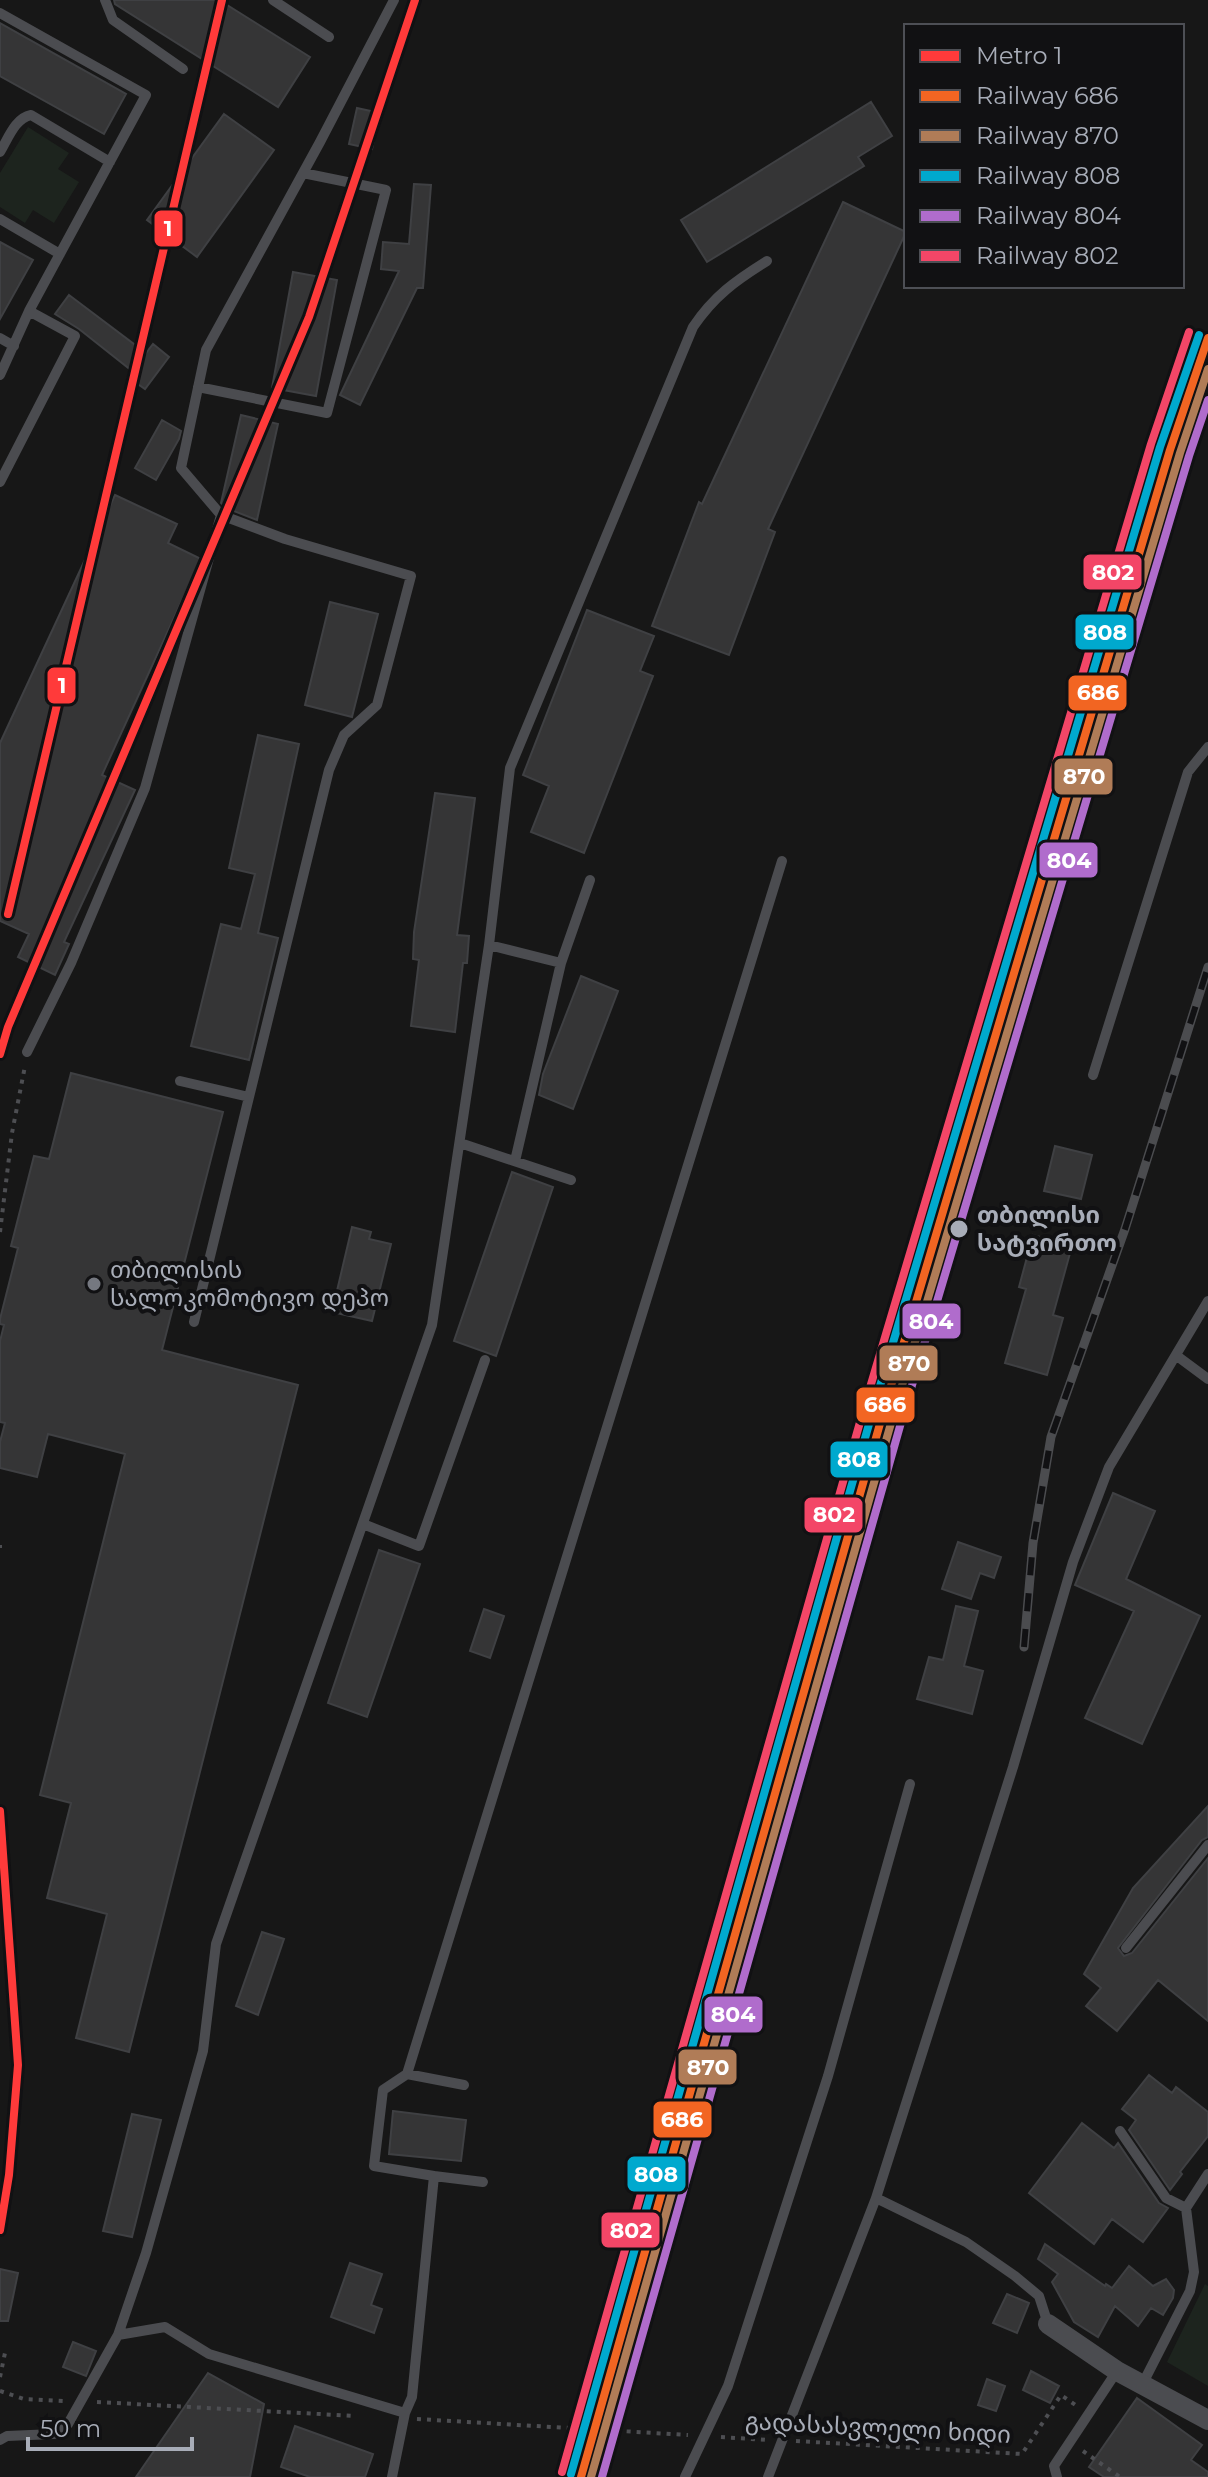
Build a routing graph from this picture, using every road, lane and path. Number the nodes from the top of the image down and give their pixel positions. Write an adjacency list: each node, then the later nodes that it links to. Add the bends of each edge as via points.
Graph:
1 (105, 0): 6 (lane, via 113,20)
2 (273, 0): 5 (lane)
3 (394, 0): 9 (lane)
4 (0, 13): 8 (lane, via 146,95)
5 (329, 37)
6 (183, 69)
7 (0, 152): 8 (lane, via 17,123 31,115)
8 (110, 162): 11 (lane)
9 (303, 173): 17 (lane, via 206,350); 17 (lane, via 386,190 327,413)
10 (0, 219): 11 (lane)
11 (60, 254): 13 (lane)
12 (767, 261): 23 (lane, via 710,301 693,327 510,768)
13 (29, 311): 15 (lane); 18 (lane, via 75,336)
14 (0, 338): 15 (lane)
15 (14, 346): 16 (lane)
16 (0, 375)
17 (198, 387): 19 (lane, via 181,468)
18 (0, 482)
19 (221, 515): 25 (lane, via 145,788); 28 (lane, via 411,576 377,705 344,735 329,770)
20 (1208, 747): 26 (lane, via 1188,772)
21 (782, 861): 42 (lane)
22 (590, 880): 24 (lane)
23 (489, 945): 24 (lane); 29 (lane)
24 (561, 963): 30 (lane)
25 (27, 1052): 32 (path)
26 (1093, 1075)
27 (180, 1081): 28 (lane)
28 (249, 1097): 34 (lane)
29 (460, 1143): 30 (lane); 38 (lane, via 432,1325)
30 (515, 1161): 31 (lane)
31 (571, 1180)
32 (0, 1232)
33 (1208, 1301): 35 (lane)
34 (194, 1322)
35 (1177, 1356): 37 (lane); 48 (lane, via 1109,1467 1073,1562)
36 (485, 1360): 38 (lane, via 419,1546)
37 (1208, 1379)
38 (363, 1524): 51 (lane, via 216,1944 203,2051)
39 (910, 1784): 70 (lane, via 828,2076 728,2386)
40 (1208, 1845): 41 (lane)
41 (1126, 1948)
42 (407, 2074): 43 (lane); 46 (lane, via 383,2090 374,2166)
43 (464, 2085)
44 (1120, 2131): 49 (lane, via 1166,2198)
45 (1208, 2174): 49 (lane)
46 (434, 2176): 47 (lane); 61 (lane)
47 (483, 2182)
48 (876, 2198): 50 (lane, via 966,2242 1015,2276 1039,2296); 71 (lane)
49 (1186, 2208): 55 (lane, via 1192,2281)
50 (1048, 2324): 53 (street)
51 (118, 2335): 61 (lane, via 165,2327 209,2354); 65 (lane, via 68,2424 54,2434)
52 (6, 2348): 54 (path)
53 (1117, 2371): 55 (street); 59 (lane)
54 (0, 2377)
55 (1142, 2385): 62 (street)
56 (0, 2391): 57 (path, via 24,2399)
57 (69, 2401)
58 (84, 2402): 60 (path)
59 (1089, 2414): 67 (path, გადასასვლელი ხიდი, via 1061,2395 1022,2454); 68 (lane)
60 (363, 2416)
61 (409, 2416): 63 (path); 69 (lane)
62 (1208, 2420)
63 (683, 2434)
64 (724, 2437): 66 (path, გადასასვლელი ხიდი)
65 (0, 2440)
66 (770, 2440)
67 (785, 2441)
68 (1070, 2442): 72 (lane, via 1054,2466); 73 (path)
69 (392, 2477)
70 (685, 2477)
71 (768, 2477)
72 (1057, 2477)
73 (1120, 2477)

